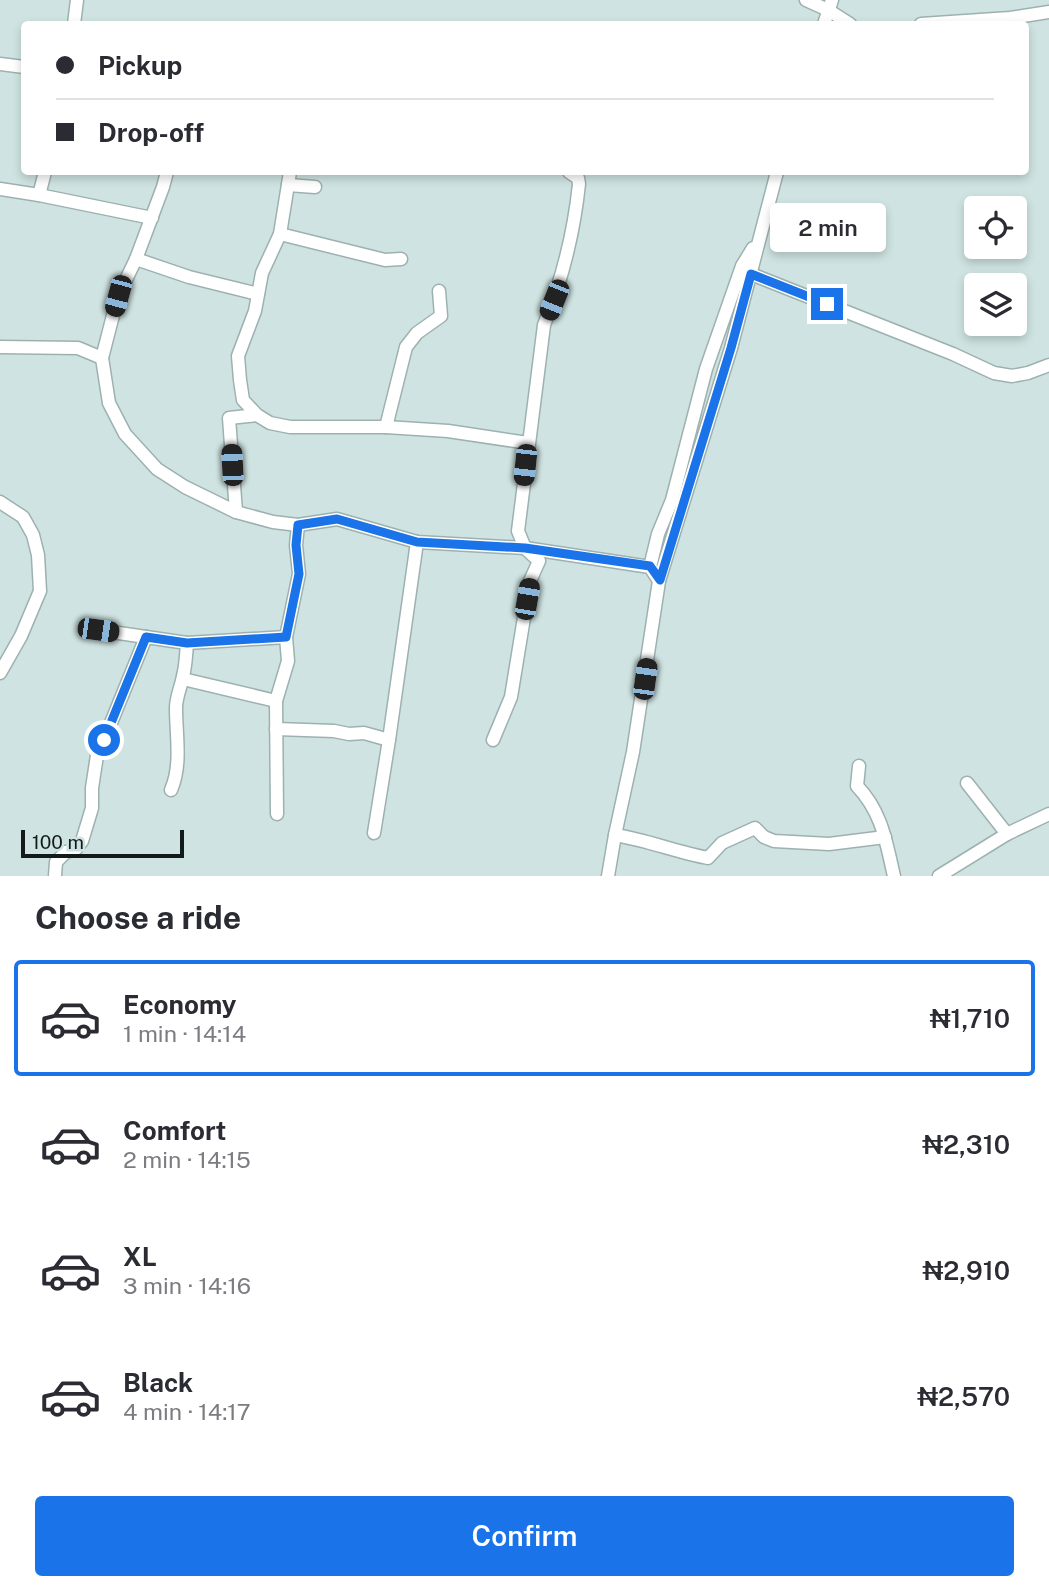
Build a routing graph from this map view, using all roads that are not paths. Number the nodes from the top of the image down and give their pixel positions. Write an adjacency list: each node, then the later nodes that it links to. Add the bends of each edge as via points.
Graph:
1 (76, 0): 5 (street)
2 (806, 0): 3 (street)
3 (830, 5): 6 (street)
4 (1049, 12): 7 (street)
5 (74, 21)
6 (847, 21)
7 (966, 21)
8 (0, 65): 9 (street)
9 (21, 67)
10 (44, 175): 18 (street)
11 (166, 175): 19 (street)
12 (290, 175): 15 (street)
13 (574, 175): 32 (street, via 579,184 575,220 544,325)
14 (776, 175): 21 (street)
15 (288, 185): 16 (street); 20 (street)
16 (315, 187)
17 (0, 189): 18 (street)
18 (39, 195): 19 (street)
19 (152, 218): 23 (street)
20 (280, 234): 22 (street, via 385,260); 26 (street)
21 (758, 241): 24 (street); 38 (street, via 742,266 706,369)
22 (401, 259)
23 (136, 260): 26 (street); 28 (street, via 118,296)
24 (751, 274): 29 (street, via 994,373 1012,376); 39 (street)
25 (439, 292): 31 (street, via 441,316 406,347)
26 (258, 294): 30 (street, via 238,356 243,400)
27 (0, 347): 28 (street, via 78,348)
28 (102, 358): 34 (street, via 109,403 125,434 157,469)
29 (1049, 365)
30 (257, 415): 31 (street, via 289,428); 34 (street, via 229,418)
31 (386, 427): 32 (street)
32 (528, 443): 37 (street, via 518,531)
33 (0, 502): 44 (street, via 23,517 33,535 40,591)
34 (236, 512): 35 (street)
35 (298, 525): 36 (street, via 337,519); 42 (street, via 299,574)
36 (417, 542): 37 (street); 48 (street)
37 (525, 548): 38 (street); 49 (street, via 539,561 530,581 511,697)
38 (650, 566): 39 (street)
39 (660, 580): 57 (street)
40 (98, 630): 41 (street)
41 (146, 637): 43 (street); 59 (street, via 97,748 92,808 82,841 56,862)
42 (286, 637): 43 (street); 46 (street, via 288,661)
43 (187, 643): 45 (street)
44 (0, 673)
45 (183, 679): 46 (street); 52 (street, via 176,707 176,778)
46 (276, 701): 47 (street)
47 (276, 729): 48 (street, via 364,733); 53 (street)
48 (390, 740): 55 (street)
49 (493, 740)
50 (859, 766): 58 (street, via 857,786 877,813)
51 (967, 783): 56 (street)
52 (171, 790)
53 (276, 814)
54 (1049, 814): 56 (street)
55 (374, 833)
56 (1007, 834): 62 (street)
57 (615, 835): 58 (street, via 708,858 722,843 755,828 774,841 829,844); 60 (street)
58 (885, 837): 61 (street)
59 (55, 876)
60 (608, 876)
61 (894, 876)
62 (939, 876)

